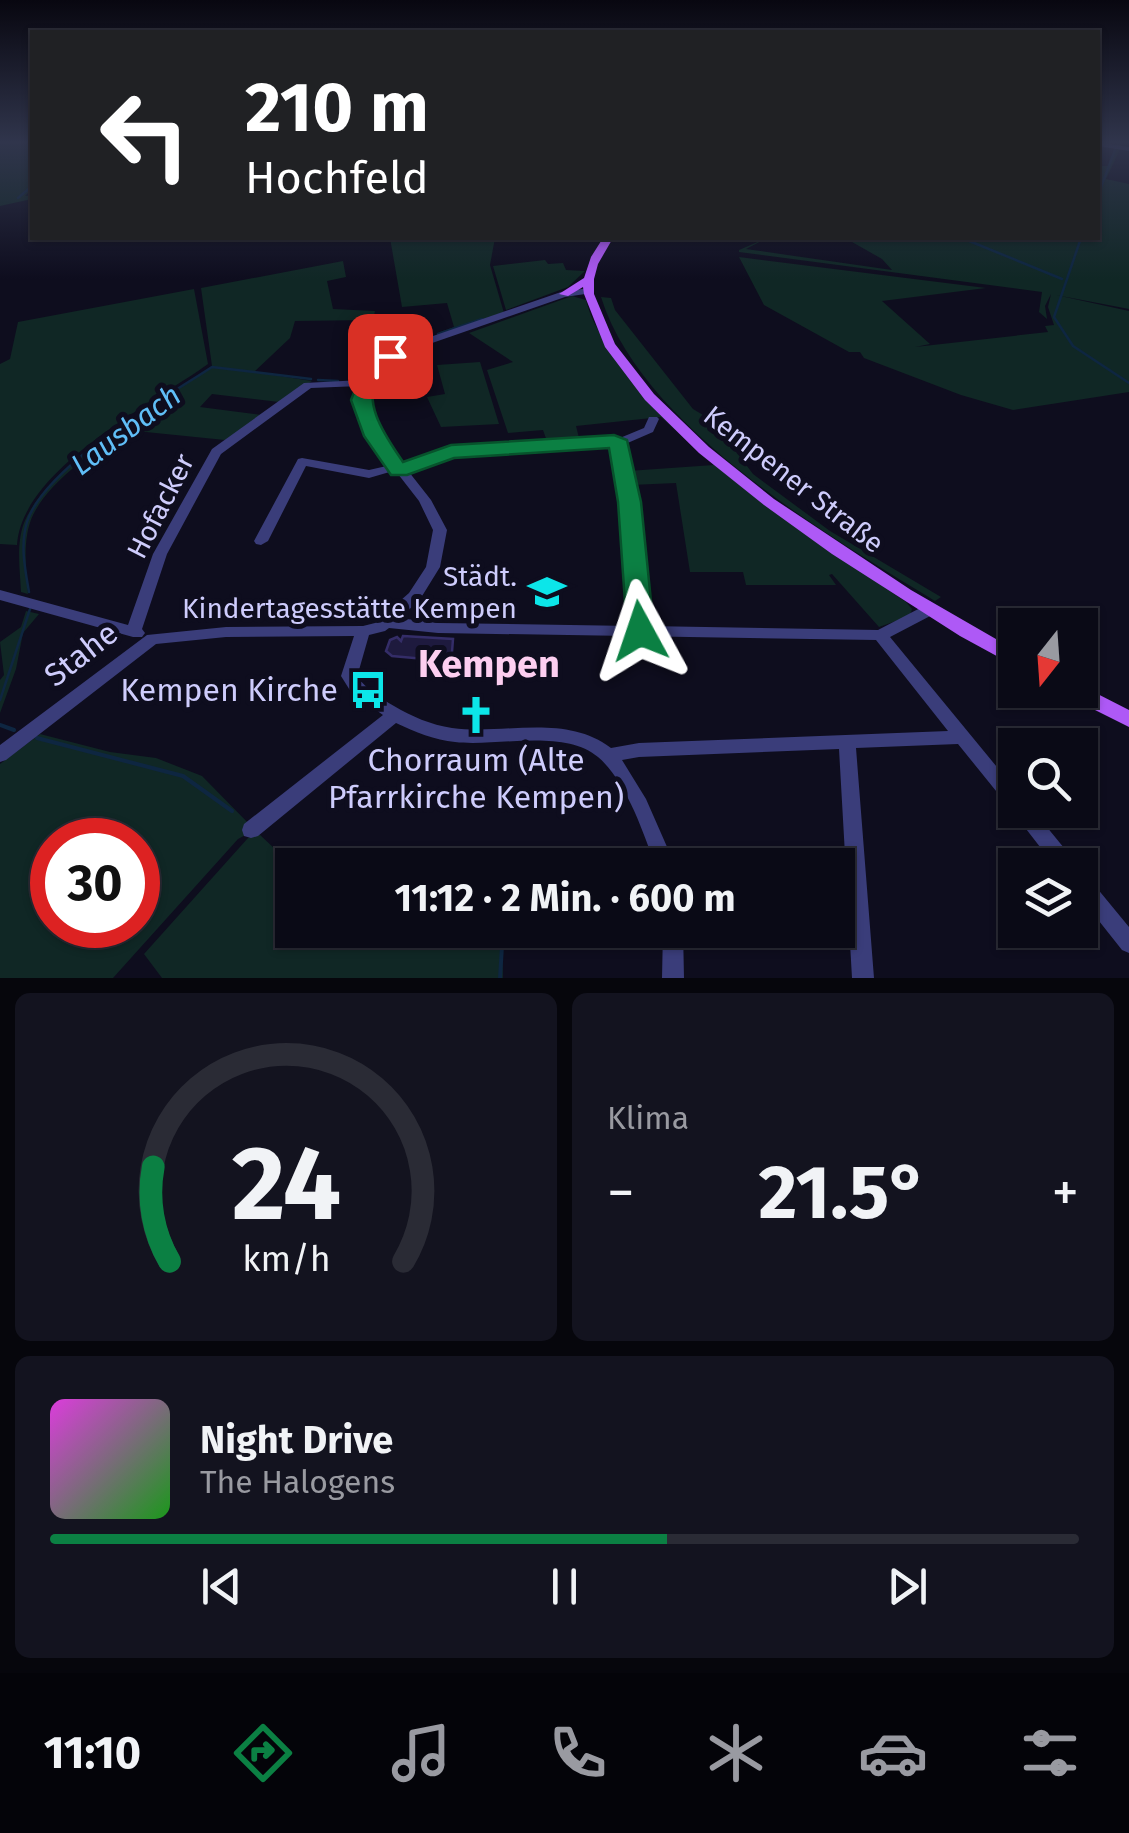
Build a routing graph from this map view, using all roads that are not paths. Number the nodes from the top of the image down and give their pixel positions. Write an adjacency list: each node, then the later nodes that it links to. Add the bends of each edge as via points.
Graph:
1 (607, 240): 2 (main road)
2 (589, 288): 3 (main road); 4 (street); 11 (main road, Kempener Straße, via 602,327 627,366 701,447 808,531)
3 (564, 294): 4 (street)
4 (548, 300): 5 (street, via 408,348 377,365)
5 (364, 383): 8 (street, via 361,400); 15 (street, Hofacker, via 308,385 216,452 160,554)
6 (653, 419): 7 (street, via 649,430)
7 (617, 442): 8 (street, via 451,452); 14 (street)
8 (397, 469): 9 (street, via 369,474 302,462); 12 (street, via 436,516 441,538 421,589)
9 (260, 540)
10 (0, 595): 15 (street)
11 (929, 610): 16 (street); 18 (main road, Kempener Straße)
12 (387, 622): 13 (street); 14 (street)
13 (363, 631): 17 (street); 20 (street, via 349,676)
14 (640, 631): 16 (street)
15 (133, 632): 17 (street)
16 (880, 635): 22 (street)
17 (152, 639): 24 (street, Stahe)
18 (998, 649)
19 (1098, 704): 21 (main road)
20 (394, 714): 25 (street, via 451,735 585,741); 28 (street)
21 (1129, 720)
22 (963, 737): 23 (street); 26 (street)
23 (848, 742): 25 (street); 35 (street)
24 (0, 754)
25 (608, 756): 29 (street)
26 (998, 781)
27 (1036, 828): 30 (street)
28 (251, 830)
29 (659, 848)
30 (1052, 848)
31 (1098, 904): 32 (street)
32 (1129, 943)
33 (673, 948): 34 (street)
34 (673, 978)
35 (862, 978)

